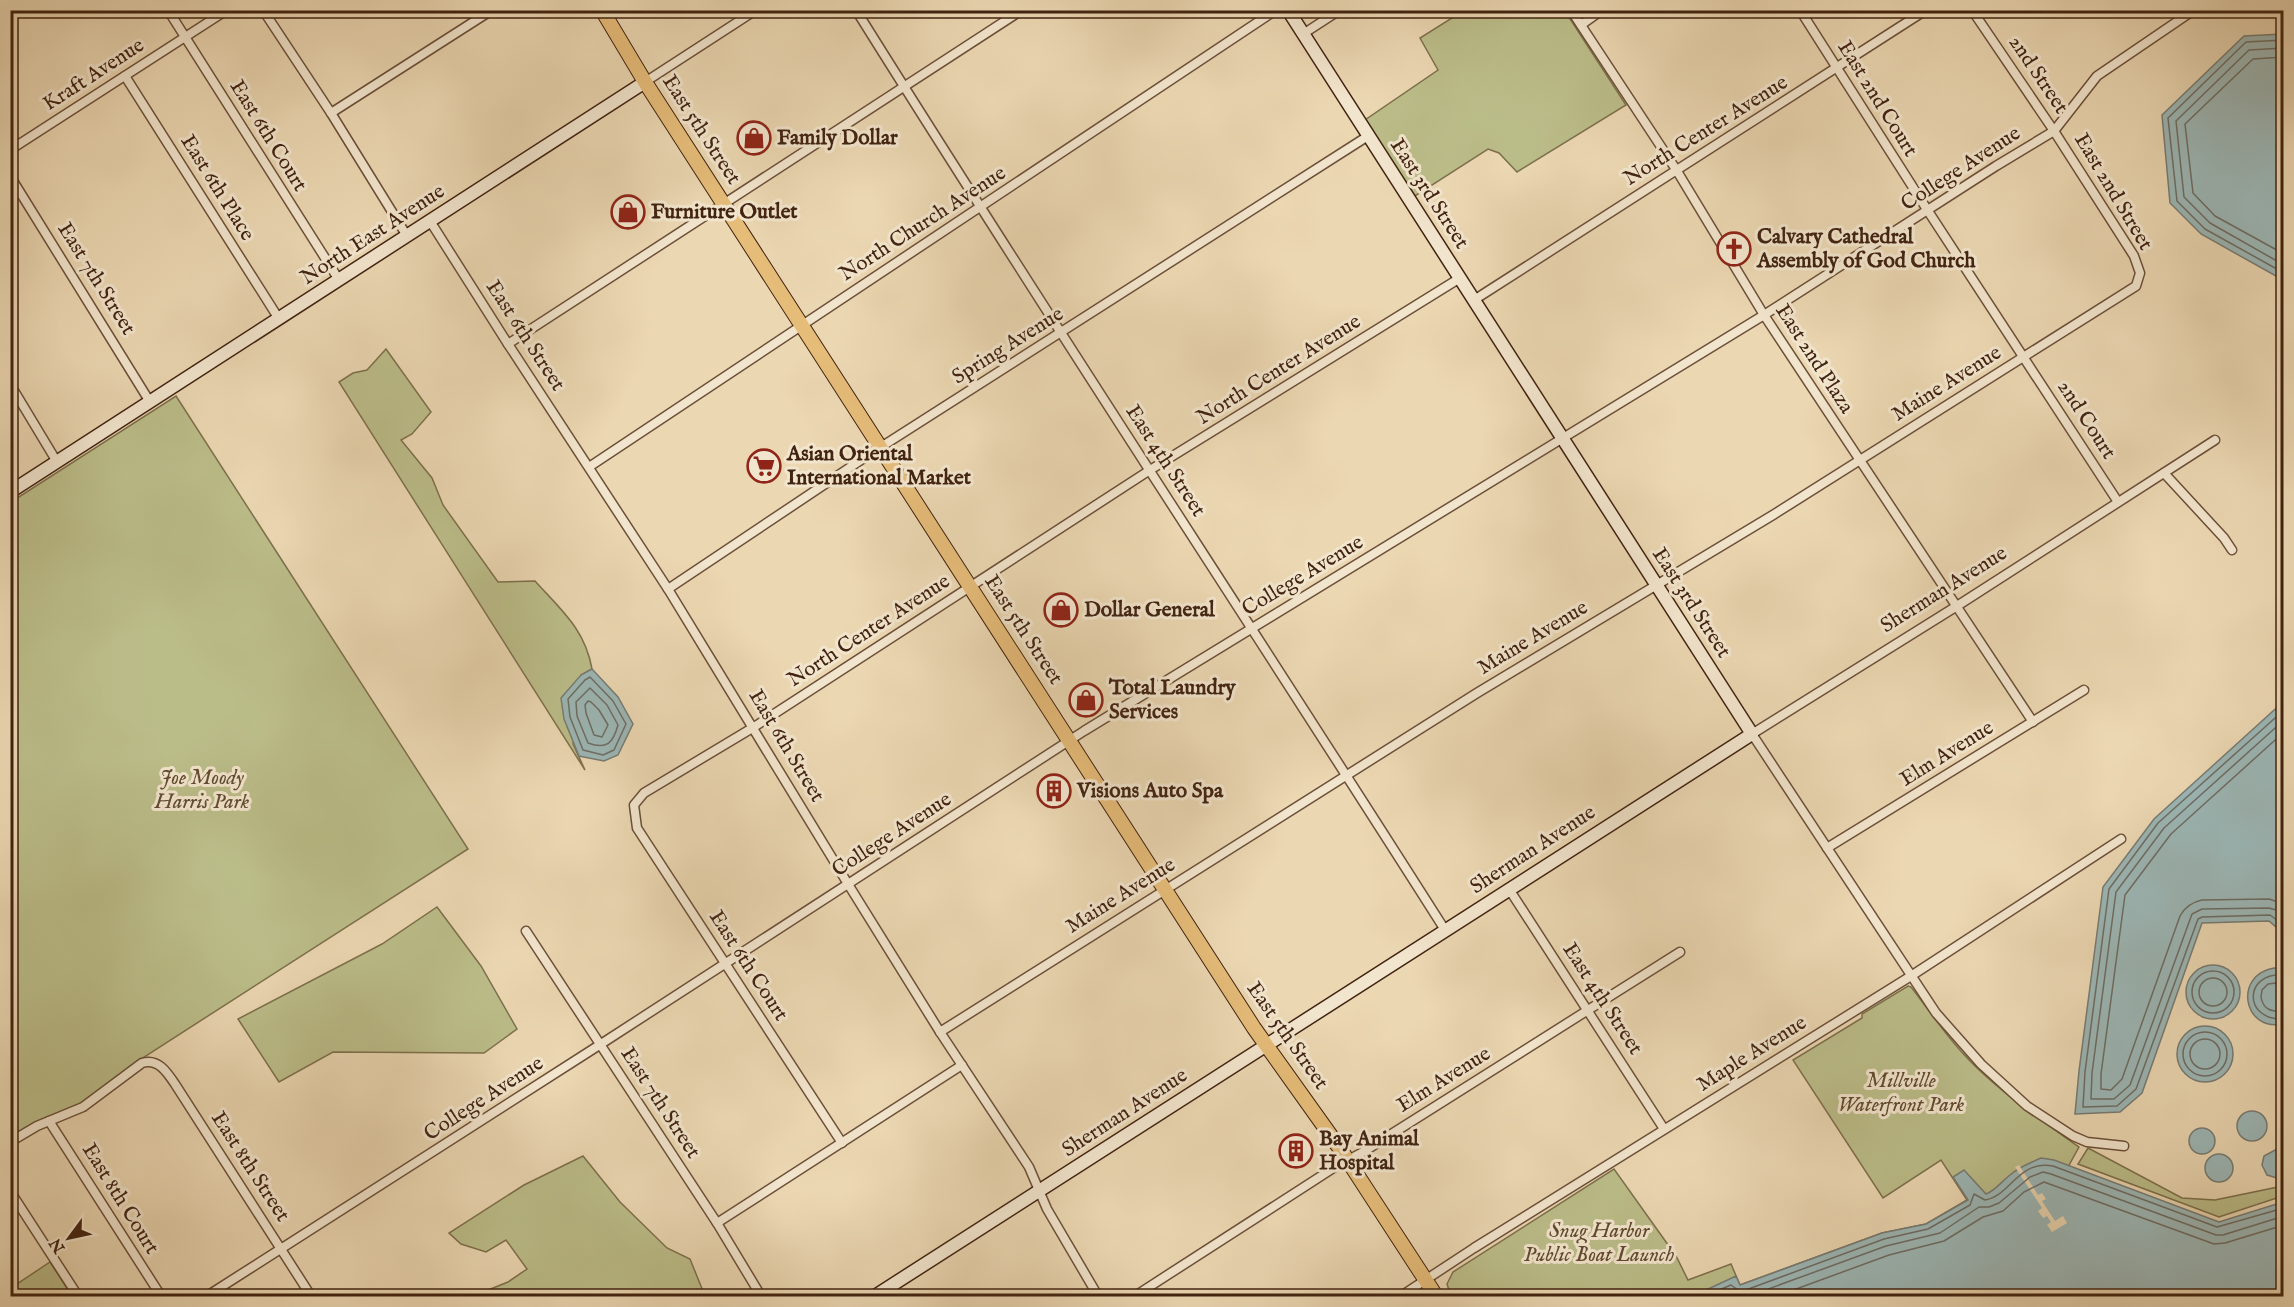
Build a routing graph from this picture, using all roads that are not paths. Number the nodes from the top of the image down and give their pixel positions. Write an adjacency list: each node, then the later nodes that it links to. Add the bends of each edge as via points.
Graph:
1 (168, 10): 20 (street, East 6th Court)
2 (227, 10): 20 (street, Kraft Avenue)
3 (263, 10): 25 (street)
4 (492, 10): 25 (street)
5 (602, 10): 23 (main road, East 5th Street)
6 (756, 10): 23 (street, North East Avenue)
7 (856, 10): 24 (street, East 4th Street)
8 (1022, 10): 24 (street)
9 (1276, 10): 32 (street, North Church Avenue)
10 (1288, 10): 19 (street, East 3rd Street)
11 (1340, 10): 19 (street)
12 (1571, 10): 18 (street, East 2nd Plaza)
13 (1602, 10): 18 (street)
14 (1800, 10): 21 (street, East 2nd Court)
15 (1926, 10): 21 (street, North Center Avenue)
16 (1972, 10): 26 (street, 2nd Street)
17 (2194, 10): 26 (street, College Avenue, via 2097,76)
18 (1581, 25): 29 (street, East 2nd Plaza)
19 (1303, 34): 27 (street, East 3rd Street)
20 (185, 38): 22 (street, Kraft Avenue); 38 (street, East 6th Court)
21 (1837, 69): 29 (street, North Center Avenue); 33 (street, East 2nd Court)
22 (125, 76): 28 (street, Kraft Avenue); 41 (street, East 6th Place)
23 (645, 82): 31 (main road, East 5th Street); 34 (street, North East Avenue)
24 (904, 87): 31 (street); 32 (street, East 4th Street)
25 (331, 113): 35 (street)
26 (2054, 131): 33 (street, College Avenue); 36 (street, East 2nd Street, via 2134,256)
27 (1368, 136): 37 (street, East 3rd Street); 43 (street, Spring Avenue)
28 (10, 150)
29 (1677, 171): 39 (street, North Center Avenue); 40 (street, East 2nd Plaza)
30 (10, 176): 47 (street, East 7th Street)
31 (724, 204): 42 (main road, East 5th Street); 44 (street)
32 (981, 207): 42 (street, North Church Avenue); 43 (street, East 4th Street)
33 (1928, 212): 40 (street, College Avenue); 45 (street, East 2nd Court)
34 (430, 221): 35 (street, North East Avenue); 44 (street, East 6th Street)
35 (407, 236): 38 (street, North East Avenue)
36 (2140, 273): 45 (street, Maine Avenue, via 2136,286)
37 (1460, 278): 39 (street, East 3rd Street); 54 (street, North Center Avenue)
38 (339, 280): 41 (street, North East Avenue)
39 (1474, 300): 48 (street, East 3rd Street)
40 (1764, 315): 48 (street, College Avenue); 51 (street, East 2nd Plaza)
41 (279, 319): 47 (street, North East Avenue)
42 (802, 326): 50 (main road, East 5th Street); 53 (street, North Church Avenue)
43 (1061, 334): 50 (street, Spring Avenue); 54 (street, East 4th Street)
44 (508, 344): 53 (street, East 6th Street)
45 (2023, 357): 51 (street, Maine Avenue); 57 (street, 2nd Court)
46 (10, 384): 52 (street)
47 (150, 402): 52 (street, North East Avenue)
48 (1563, 439): 59 (street, East 3rd Street); 63 (street, College Avenue)
49 (2215, 440): 55 (street, Sherman Avenue)
50 (881, 448): 60 (main road, East 5th Street); 61 (street, Spring Avenue)
51 (1859, 461): 59 (street, Maine Avenue); 62 (street, East 2nd Plaza)
52 (57, 462): 56 (street, North East Avenue)
53 (588, 467): 61 (street, East 6th Street)
54 (1150, 470): 60 (street, North Center Avenue); 63 (street, East 4th Street)
55 (2164, 473): 57 (street, Sherman Avenue); 58 (street)
56 (10, 492)
57 (2118, 502): 62 (street, Sherman Avenue)
58 (2232, 550)
59 (1656, 584): 67 (street, East 3rd Street); 69 (street, Maine Avenue)
60 (971, 587): 66 (street, North Center Avenue); 68 (main road, East 5th Street)
61 (668, 589): 66 (street, East 6th Street)
62 (1957, 606): 65 (street, East 2nd Plaza); 67 (street, Sherman Avenue)
63 (1250, 629): 68 (street, College Avenue); 69 (street, East 4th Street)
64 (2084, 690): 65 (street, Elm Avenue)
65 (2033, 722): 72 (street, Elm Avenue)
66 (754, 727): 70 (street, North Center Avenue, via 644,793); 73 (street, East 6th Street)
67 (1752, 734): 72 (street, East 3rd Street); 74 (street, Sherman Avenue)
68 (1069, 741): 73 (street, College Avenue); 75 (main road, East 5th Street)
69 (1347, 776): 75 (street, Maine Avenue); 76 (street, East 4th Street)
70 (634, 805): 79 (street, East 6th Court, via 637,828)
71 (2121, 839): 80 (street, Maple Avenue)
72 (1827, 848): 80 (street, East 3rd Street)
73 (848, 884): 79 (street, College Avenue); 82 (street, East 6th Street)
74 (1509, 889): 76 (street, Sherman Avenue); 81 (street, East 4th Street)
75 (1165, 890): 82 (street, Maine Avenue); 84 (main road, East 5th Street)
76 (1445, 930): 84 (street, Sherman Avenue)
77 (526, 931): 83 (street, East 7th Street)
78 (1680, 952): 81 (street, Elm Avenue)
79 (724, 964): 83 (street, College Avenue); 89 (street, East 6th Court)
80 (1911, 976): 87 (street, Maple Avenue); 90 (street, East 3rd Street, via 1953,1033 2026,1106 2087,1142)
81 (1588, 1010): 87 (street, East 4th Street); 91 (street, Elm Avenue)
82 (940, 1032): 85 (street, East 6th Street)
83 (601, 1044): 94 (street, East 7th Street); 95 (street, College Avenue)
84 (1266, 1045): 91 (main road, East 5th Street); 92 (street, Sherman Avenue)
85 (962, 1065): 89 (street); 92 (street, East 6th Street)
86 (49, 1121): 88 (street); 95 (street, East 8th Street, via 83,1107 140,1065 152,1062 162,1067); 98 (street, East 8th Court)
87 (1664, 1129): 96 (street, Maple Avenue)
88 (10, 1142)
89 (842, 1143): 94 (street)
90 (2124, 1146)
91 (1348, 1160): 96 (main road, East 5th Street); 104 (street, Elm Avenue)
92 (1040, 1190): 102 (street, Sherman Avenue); 103 (street, East 6th Street)
93 (10, 1191): 97 (street)
94 (717, 1223): 101 (street, East 7th Street)
95 (282, 1250): 99 (street, College Avenue); 100 (street, East 8th Street)
96 (1426, 1280): 105 (street, Maple Avenue); 106 (main road, East 5th Street)
97 (78, 1296)
98 (161, 1296)
99 (207, 1296)
100 (311, 1296)
101 (761, 1296)
102 (875, 1296)
103 (1098, 1296)
104 (1135, 1296)
105 (1401, 1296)
106 (1436, 1296)

